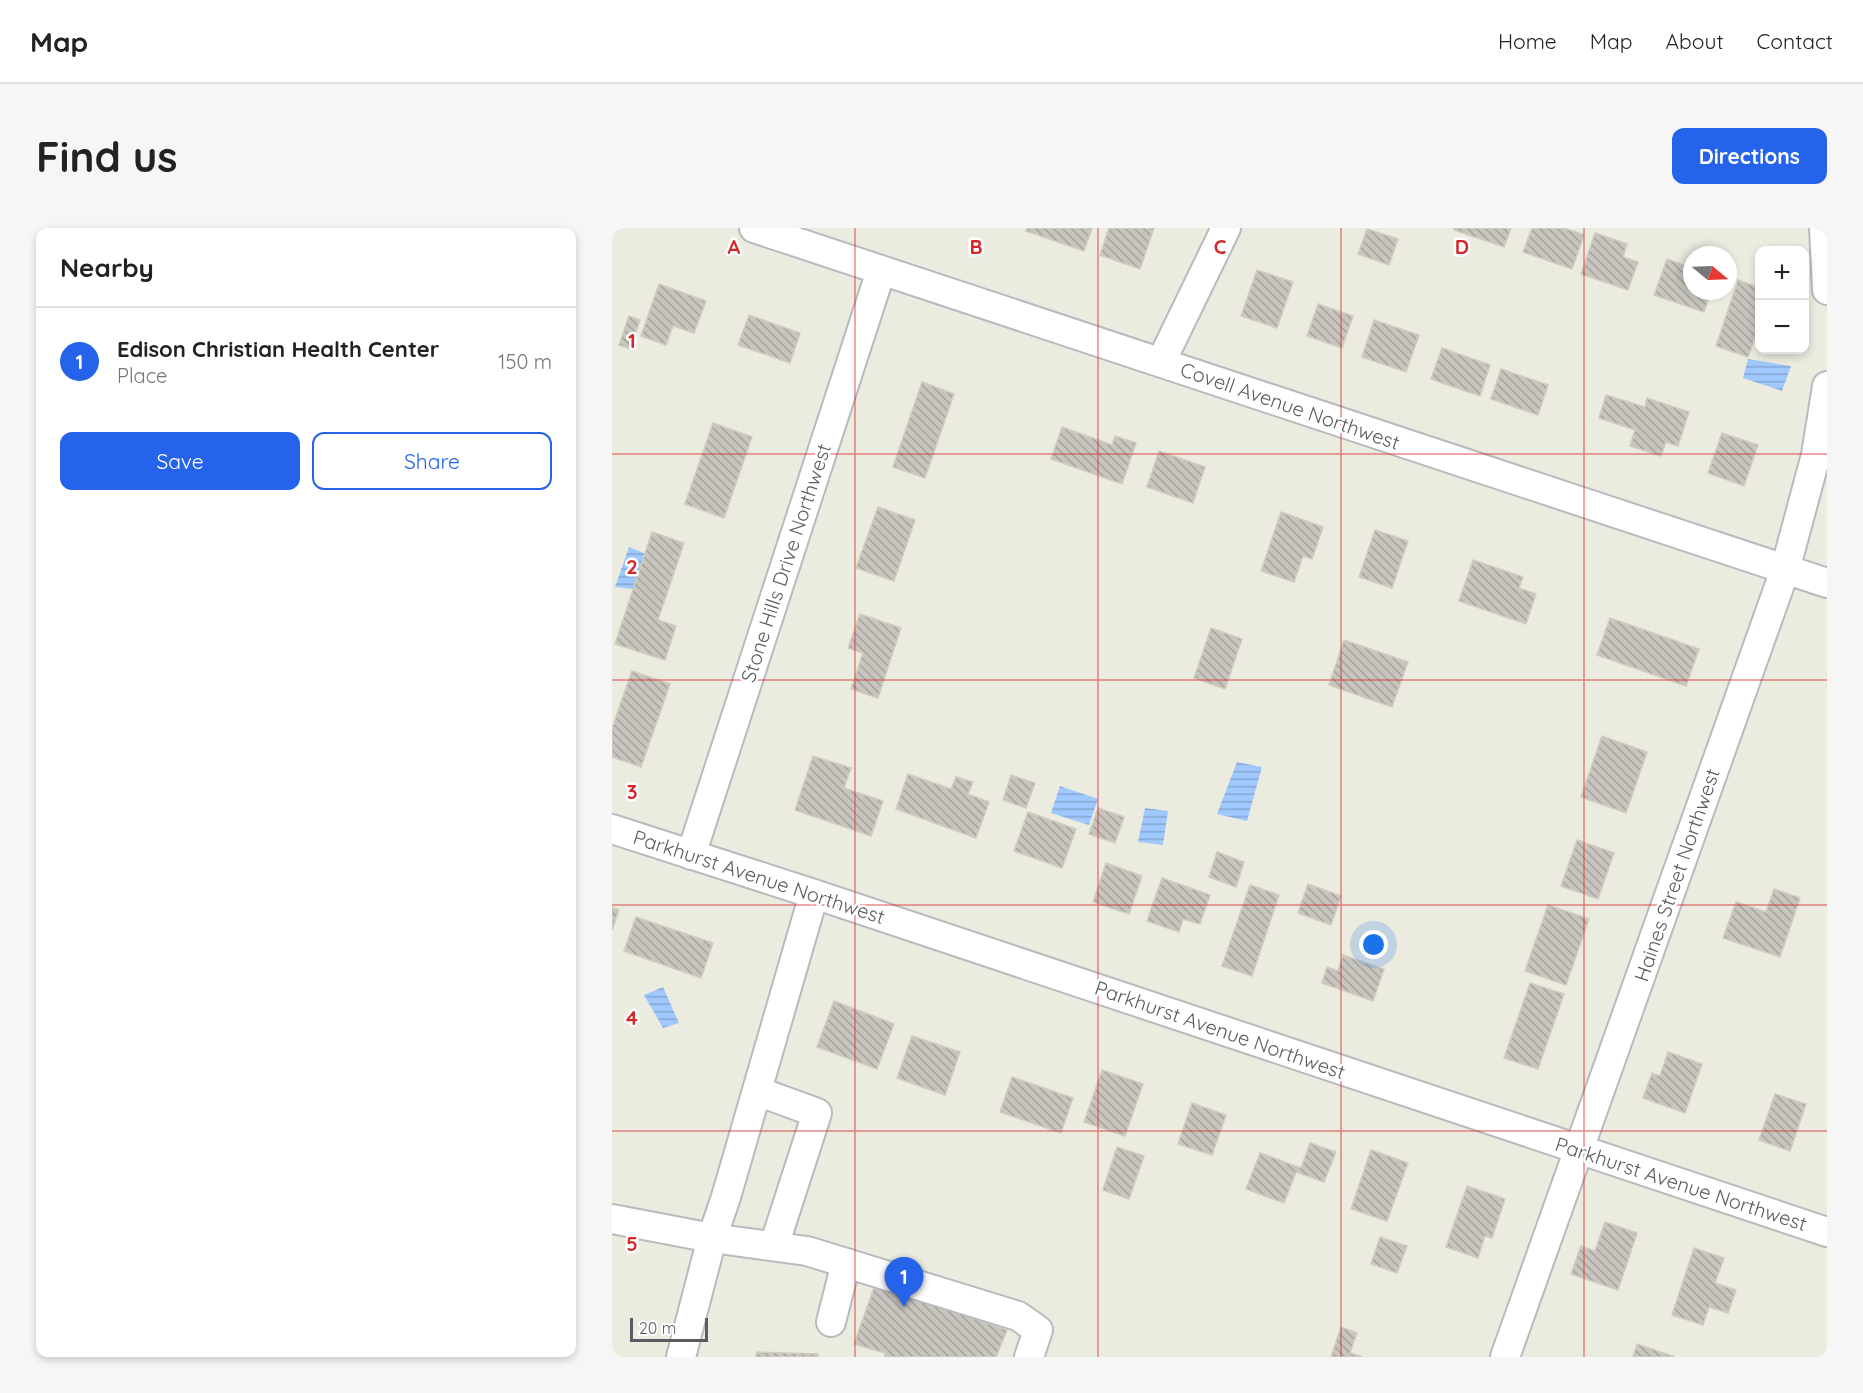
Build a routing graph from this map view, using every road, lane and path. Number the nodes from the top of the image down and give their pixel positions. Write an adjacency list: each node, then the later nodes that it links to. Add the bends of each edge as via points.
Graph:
1 (754, 228): 4 (street, Covell Avenue Northwest)
2 (1226, 228): 6 (street)
3 (1824, 228): 5 (street)
4 (880, 271): 6 (street, Covell Avenue Northwest); 11 (street, Stone Hills Drive Northwest)
5 (1827, 290)
6 (1161, 362): 8 (street, Covell Avenue Northwest)
7 (1827, 386): 8 (street, Haines Street Northwest, via 1816,455)
8 (1785, 570): 9 (street, Covell Avenue Northwest); 14 (street, Haines Street Northwest)
9 (1827, 583)
10 (612, 829): 11 (street, Parkhurst Avenue Northwest)
11 (691, 855): 12 (street, Parkhurst Avenue Northwest)
12 (814, 894): 13 (street); 14 (street, Parkhurst Avenue Northwest)
13 (757, 1091): 17 (street); 18 (street, via 817,1113)
14 (1580, 1150): 16 (street, Parkhurst Avenue Northwest); 23 (street, Haines Street Northwest)
15 (612, 1219): 17 (street)
16 (1827, 1232)
17 (712, 1238): 18 (street); 21 (street)
18 (774, 1246): 19 (street)
19 (846, 1263): 20 (street); 22 (street, via 1018,1316 1038,1330)
20 (831, 1322)
21 (681, 1357)
22 (1029, 1357)
23 (1505, 1357)

